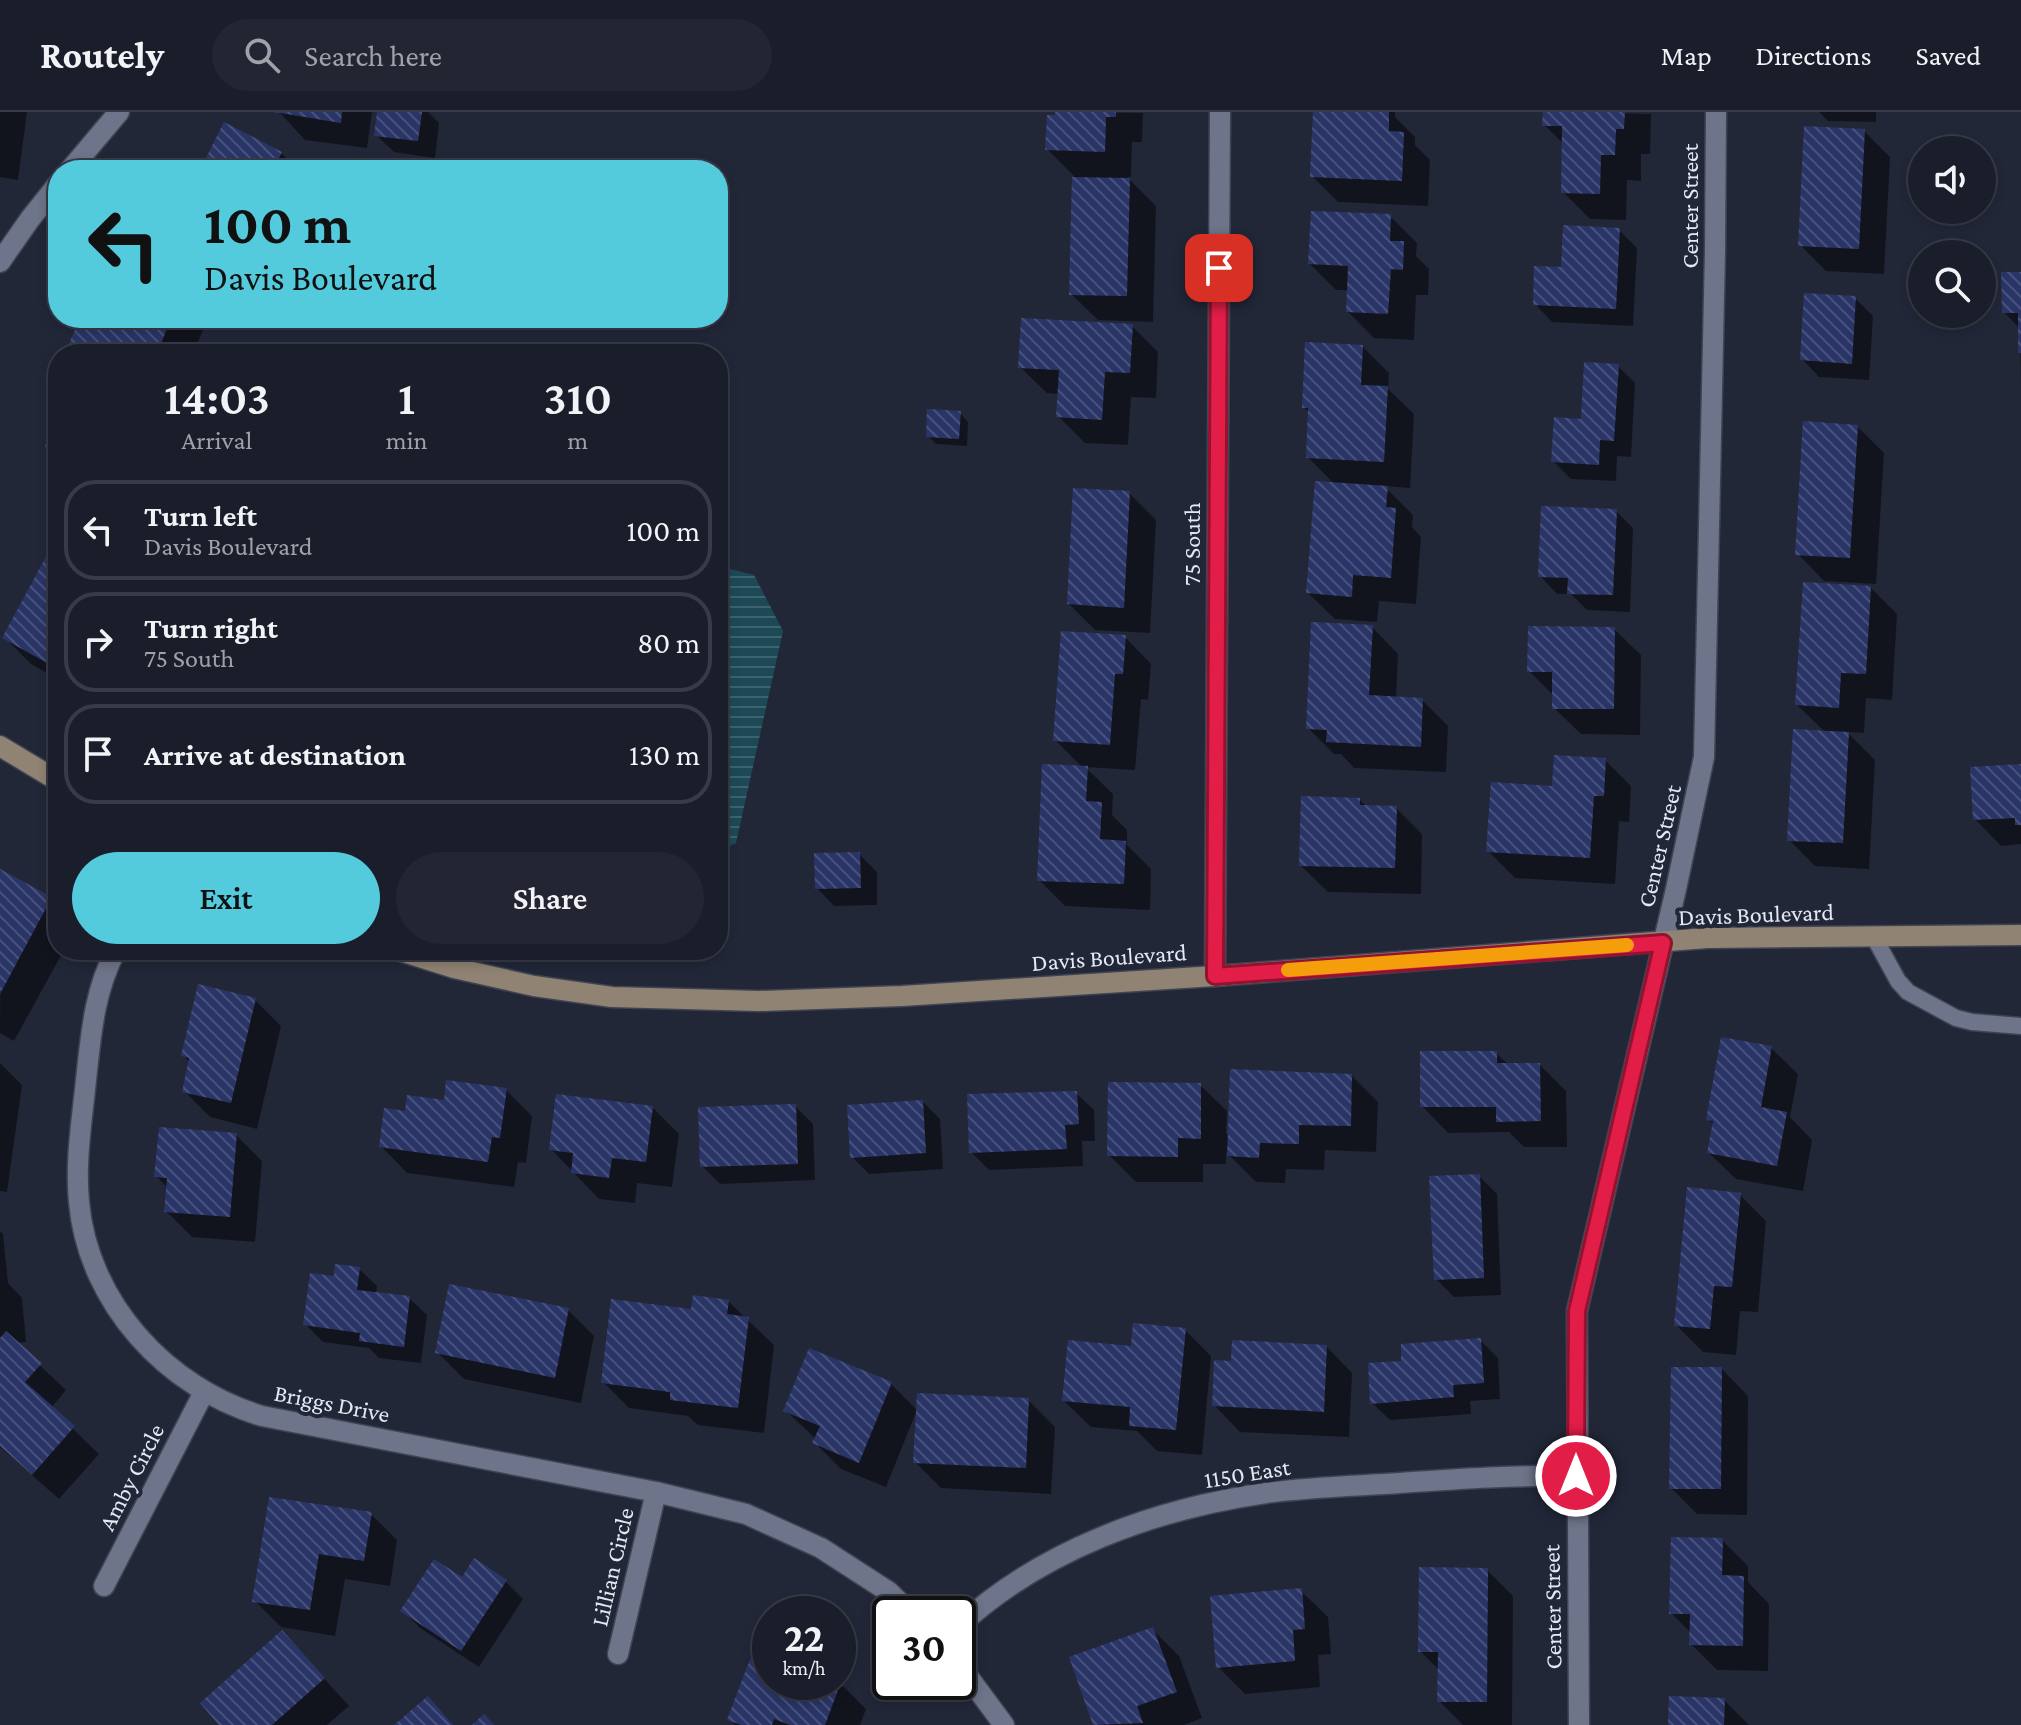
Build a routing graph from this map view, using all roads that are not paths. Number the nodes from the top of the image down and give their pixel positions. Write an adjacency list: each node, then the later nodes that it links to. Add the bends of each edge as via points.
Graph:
1 (119, 112): 4 (street)
2 (1220, 112): 14 (street, 75 South)
3 (1716, 112): 11 (street, Center Street, via 1704,757)
4 (78, 160)
5 (48, 196): 6 (street)
6 (0, 262)
7 (0, 746): 8 (street)
8 (48, 775)
9 (2021, 935): 10 (street, Davis Boulevard)
10 (1874, 937): 11 (street, Davis Boulevard); 15 (lane, via 1908,992 1956,1018)
11 (1663, 943): 14 (street, Davis Boulevard); 17 (street, Center Street, via 1577,1311)
12 (111, 960): 16 (street, Briggs Drive, via 94,1011 80,1134 78,1192 84,1236 124,1319 162,1361)
13 (429, 960): 14 (street, Davis Boulevard, via 534,986 684,1001 845,999)
14 (1215, 976)
15 (2021, 1026)
16 (204, 1392): 18 (street, Briggs Drive, via 283,1421); 19 (street, Amby Circle)
17 (1576, 1476): 21 (street, 1150 East, via 1319,1488 1214,1503 1121,1530 1037,1568); 25 (street, Center Street)
18 (656, 1492): 20 (street, Briggs Drive, via 746,1514 784,1530); 22 (street, Lillian Circle)
19 (104, 1586)
20 (893, 1596)
21 (976, 1612)
22 (618, 1654)
23 (976, 1687): 24 (street)
24 (1004, 1725)
25 (1579, 1725)

